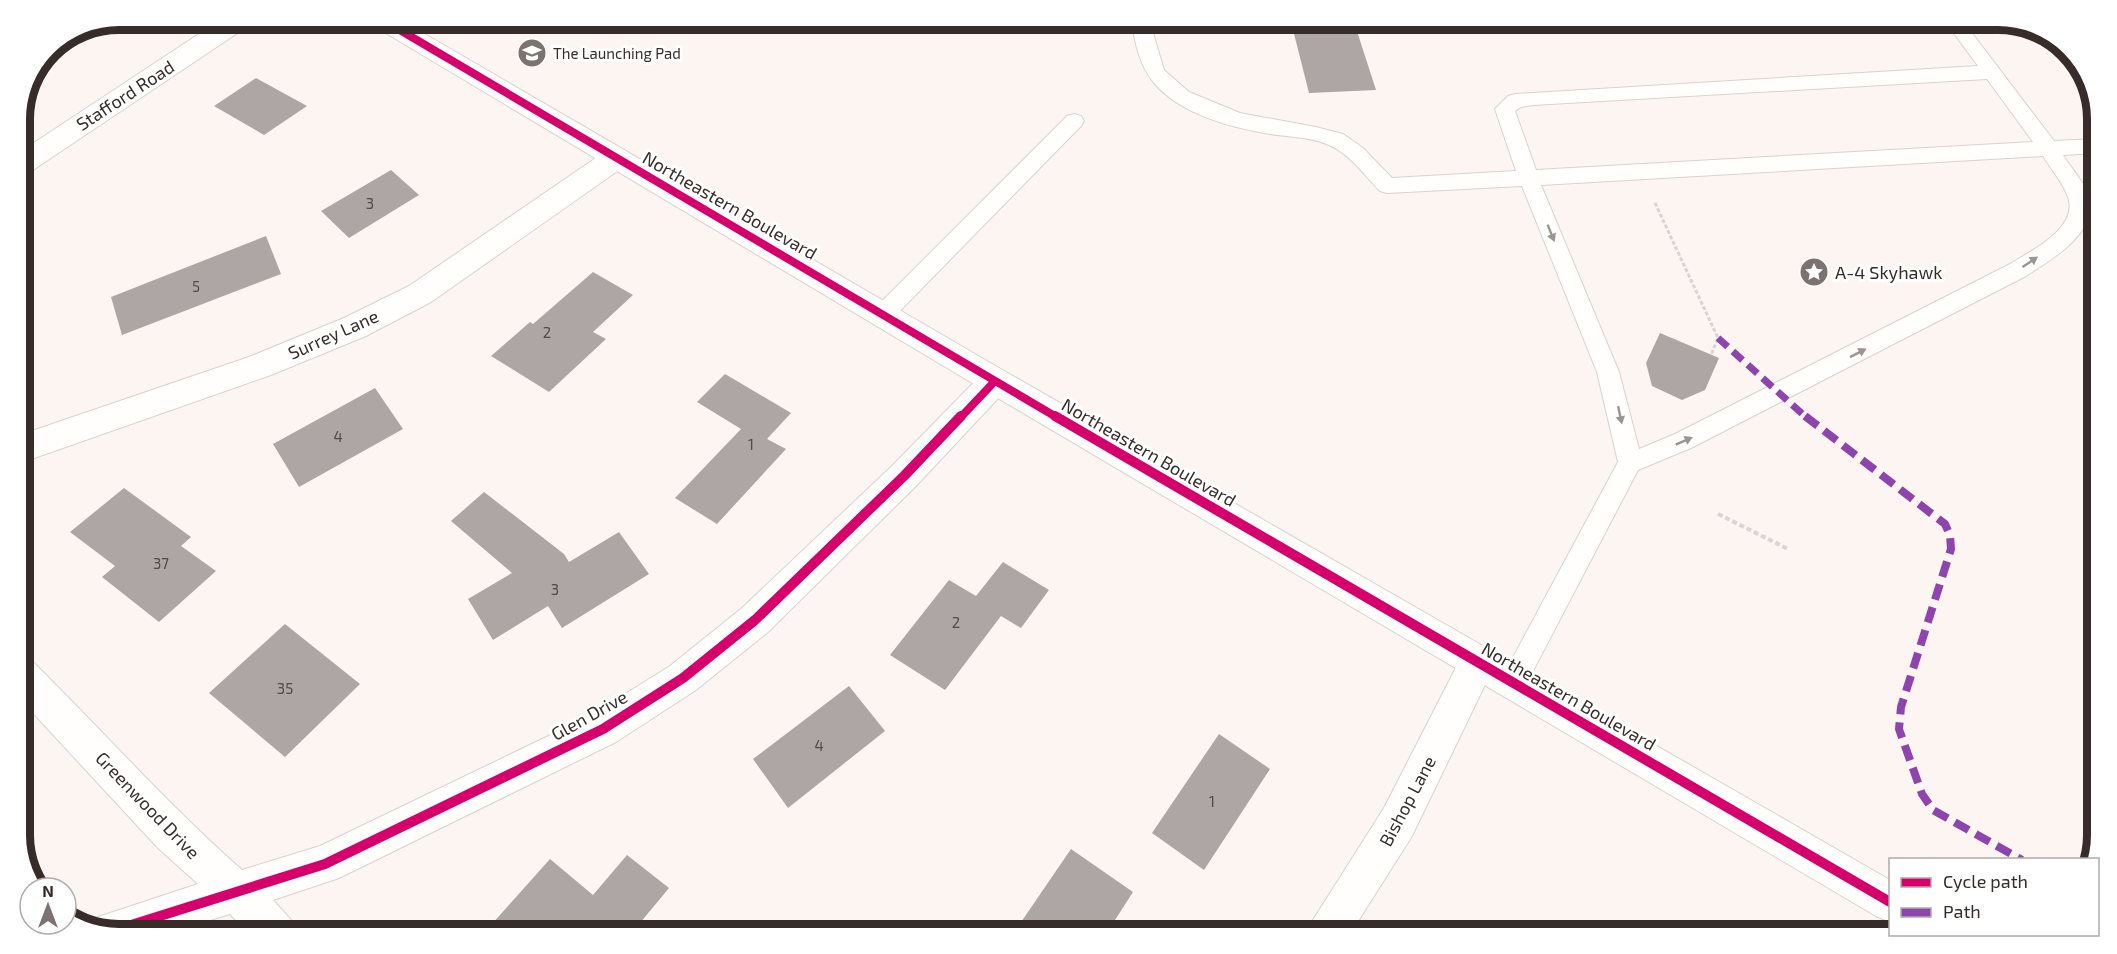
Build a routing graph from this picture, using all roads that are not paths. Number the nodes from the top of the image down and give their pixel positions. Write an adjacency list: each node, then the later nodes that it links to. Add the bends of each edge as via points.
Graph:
1 (224, 30): 9 (street, Stafford Road)
2 (400, 30): 10 (street, Northeastern Boulevard)
3 (1144, 30): 11 (lane, via 1160,79 1181,95 1217,112 1345,145 1387,186)
4 (1960, 30): 5 (lane)
5 (1992, 72): 8 (lane); 11 (lane, via 1515,101 1505,109)
6 (1074, 121): 12 (lane)
7 (2087, 147): 8 (lane)
8 (2049, 149): 11 (lane); 15 (lane, one-way to 8, via 1780,393 2018,270 2049,250 2072,229 2080,213 2079,197)
9 (30, 158)
10 (616, 158): 12 (street, Northeastern Boulevard); 14 (street, Surrey Lane, via 429,288 355,327 260,366)
11 (1529, 179): 15 (lane, one-way to 15, via 1608,372)
12 (883, 314): 13 (street, Northeastern Boulevard)
13 (995, 381): 16 (street, Northeastern Boulevard); 19 (street, Glen Drive, via 904,476 755,620 683,678 603,729 444,808 325,864)
14 (30, 446)
15 (1630, 463): 17 (lane)
16 (1478, 662): 17 (street, Northeastern Boulevard); 23 (street, Bishop Lane, via 1398,822)
17 (1513, 683): 20 (street, Northeastern Boulevard)
18 (30, 684): 19 (street, Greenwood Drive, via 172,834)
19 (236, 891): 21 (street, Glen Drive); 22 (street, Greenwood Drive)
20 (1889, 901)
21 (134, 924)
22 (267, 924)
23 (1333, 924)

